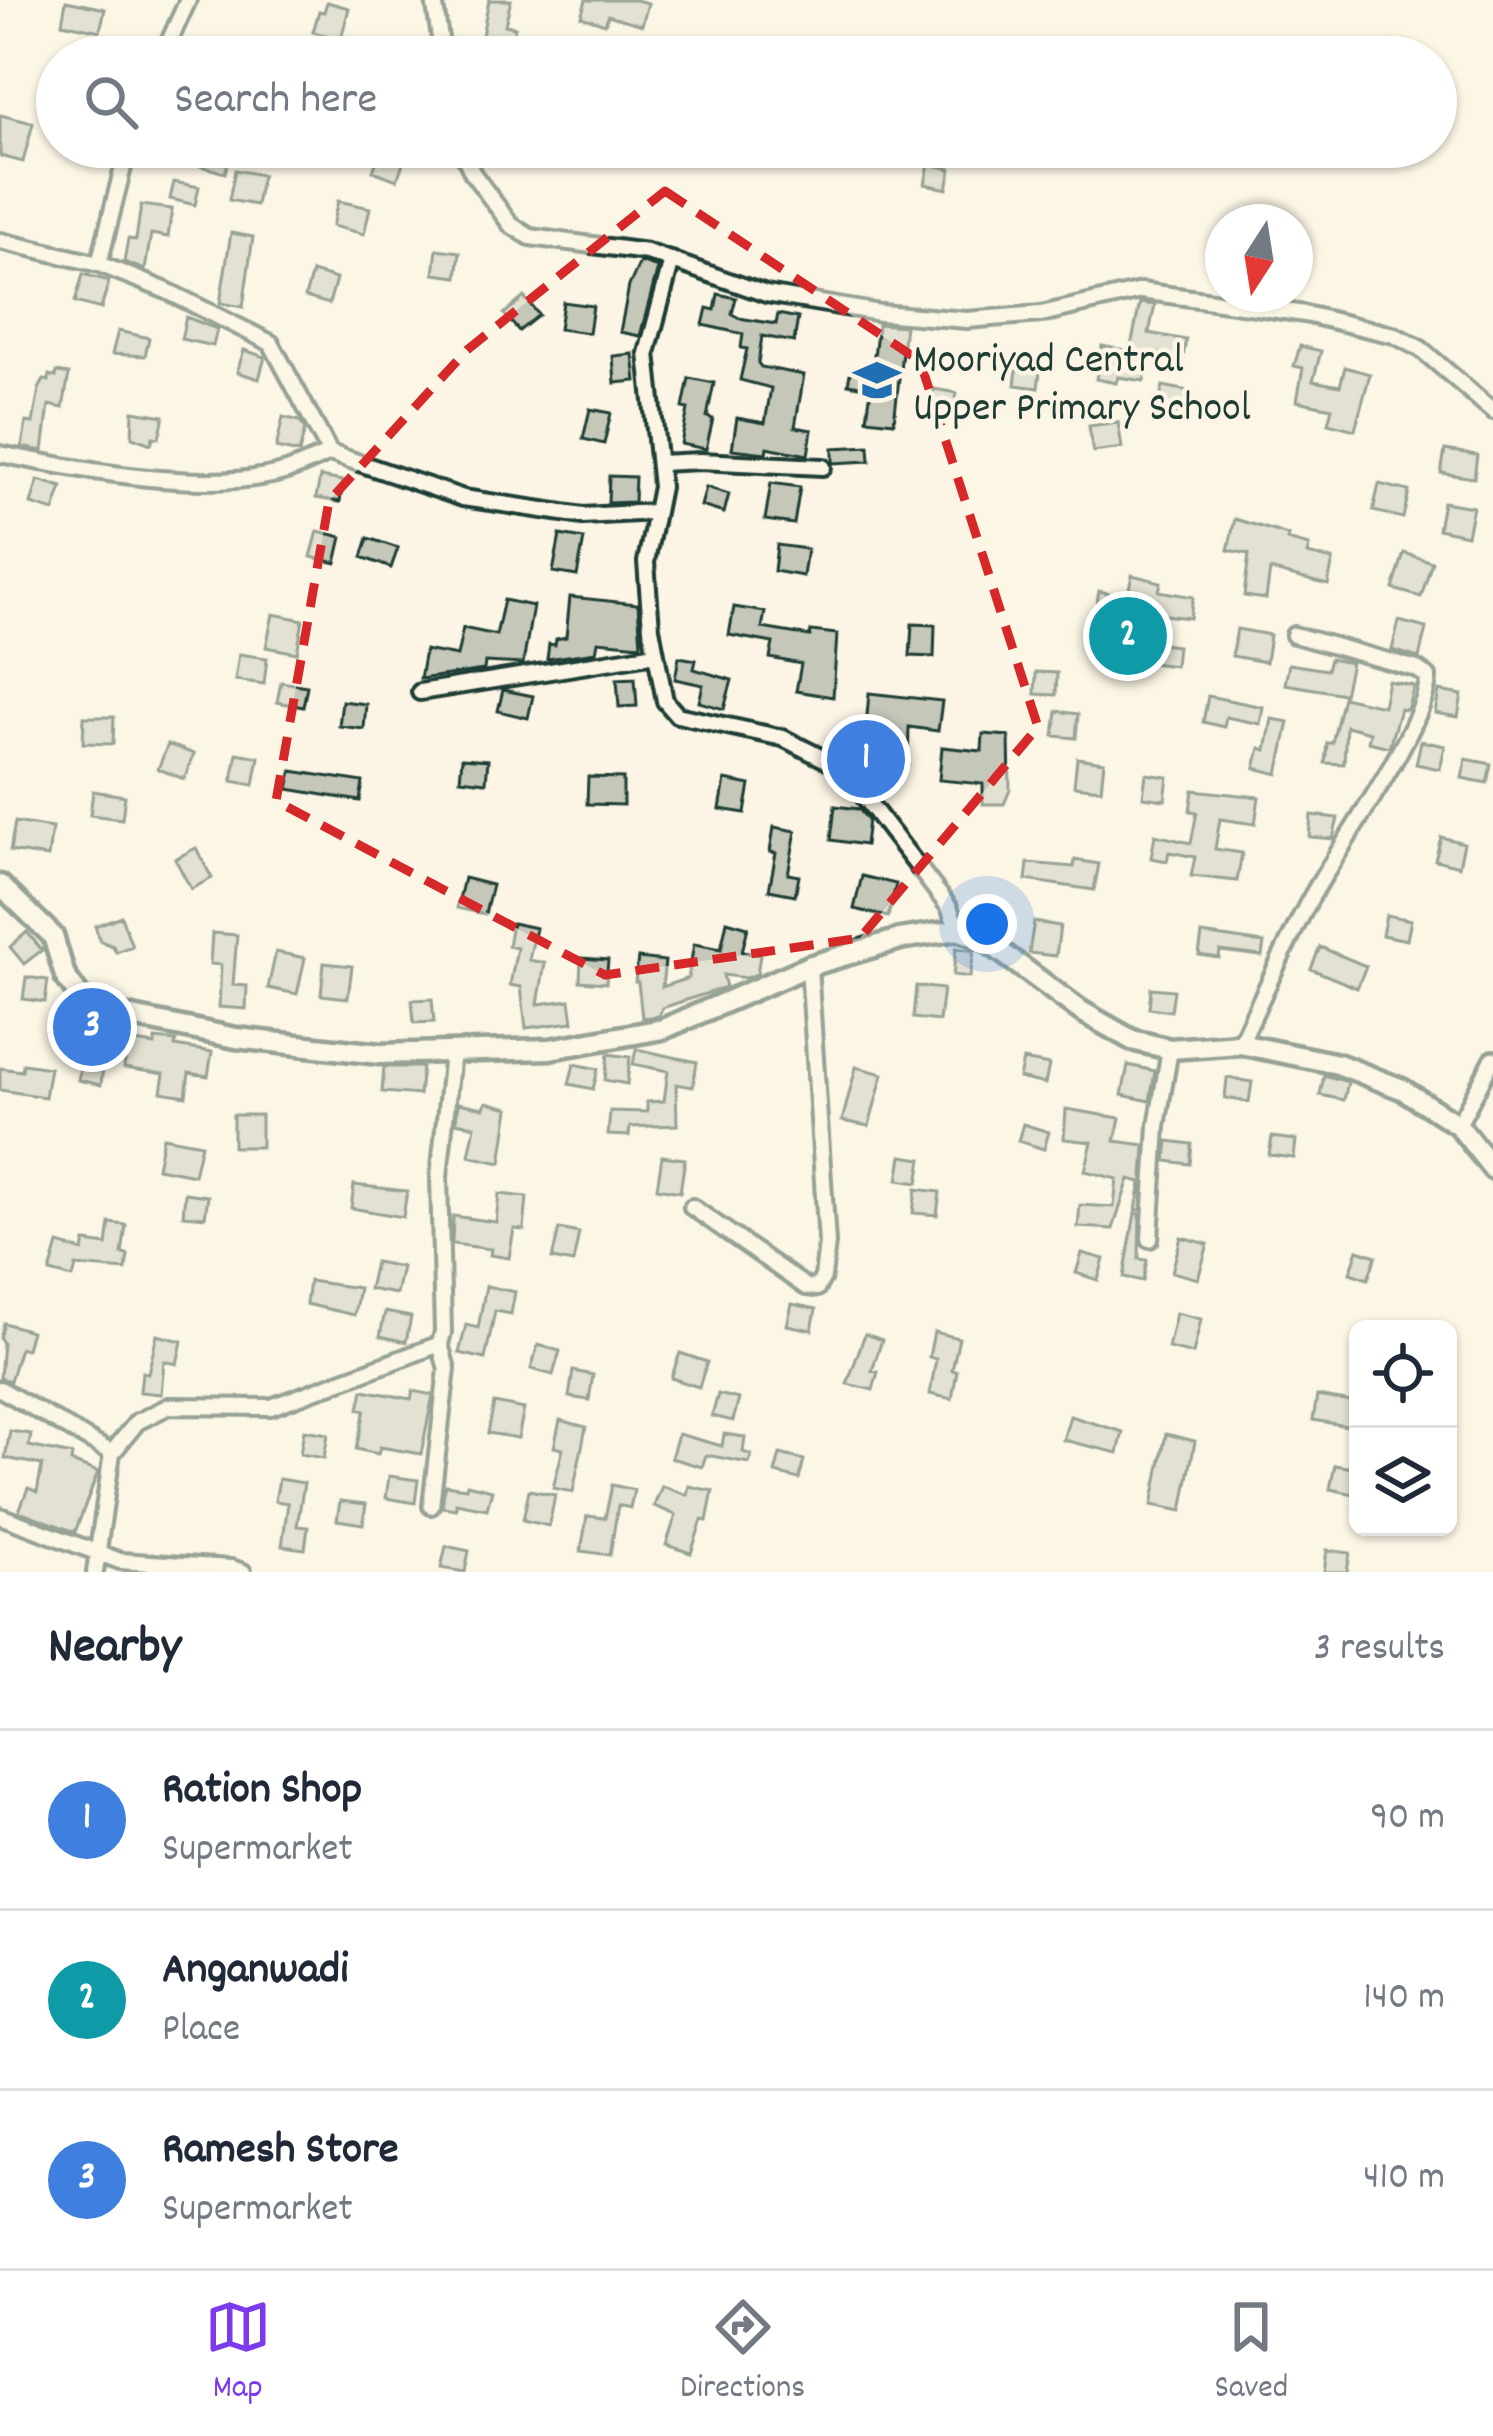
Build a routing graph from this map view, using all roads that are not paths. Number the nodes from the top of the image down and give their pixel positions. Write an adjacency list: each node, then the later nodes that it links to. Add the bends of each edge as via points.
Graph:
1 (188, 0): 3 (street)
2 (434, 0): 4 (street)
3 (172, 36)
4 (440, 36)
5 (123, 168): 9 (street)
6 (470, 168): 8 (street, via 517,232)
7 (0, 241): 9 (street)
8 (672, 260): 10 (street, via 766,294 880,313 968,320 1041,314 1142,291 1305,314 1394,335); 13 (street, via 647,353)
9 (99, 264): 11 (street, via 271,343)
10 (1493, 411)
11 (330, 453): 12 (street, via 284,472 226,479 146,478); 15 (street, via 463,498 583,516)
12 (0, 454)
13 (658, 463): 14 (street); 15 (street)
14 (823, 467)
15 (656, 512): 17 (street, via 646,562)
16 (1294, 635): 22 (street, via 1417,669 1429,676 1428,692 1308,902)
17 (656, 654): 18 (street); 20 (street, via 671,712 783,737 842,768)
18 (420, 692)
19 (0, 885): 24 (main road, via 53,936 65,976 88,1008 236,1038)
20 (958, 930): 21 (main road); 23 (main road, via 1132,1040)
21 (809, 967): 24 (main road, via 663,1030 550,1049); 28 (street, via 827,1243 817,1288)
22 (1240, 1043): 23 (main road); 26 (main road, via 1337,1064 1402,1089)
23 (1170, 1049): 29 (street)
24 (452, 1053): 30 (street, via 439,1177)
25 (1493, 1058): 26 (street)
26 (1458, 1125): 27 (main road)
27 (1493, 1169)
28 (692, 1207)
29 (1150, 1239)
30 (440, 1344): 32 (street, via 272,1407 169,1406 137,1422); 33 (street, via 448,1369)
31 (0, 1389): 32 (street)
32 (112, 1453): 35 (street)
33 (431, 1507)
34 (0, 1516): 35 (street)
35 (98, 1555): 36 (street); 37 (street)
36 (95, 1572)
37 (243, 1572)

